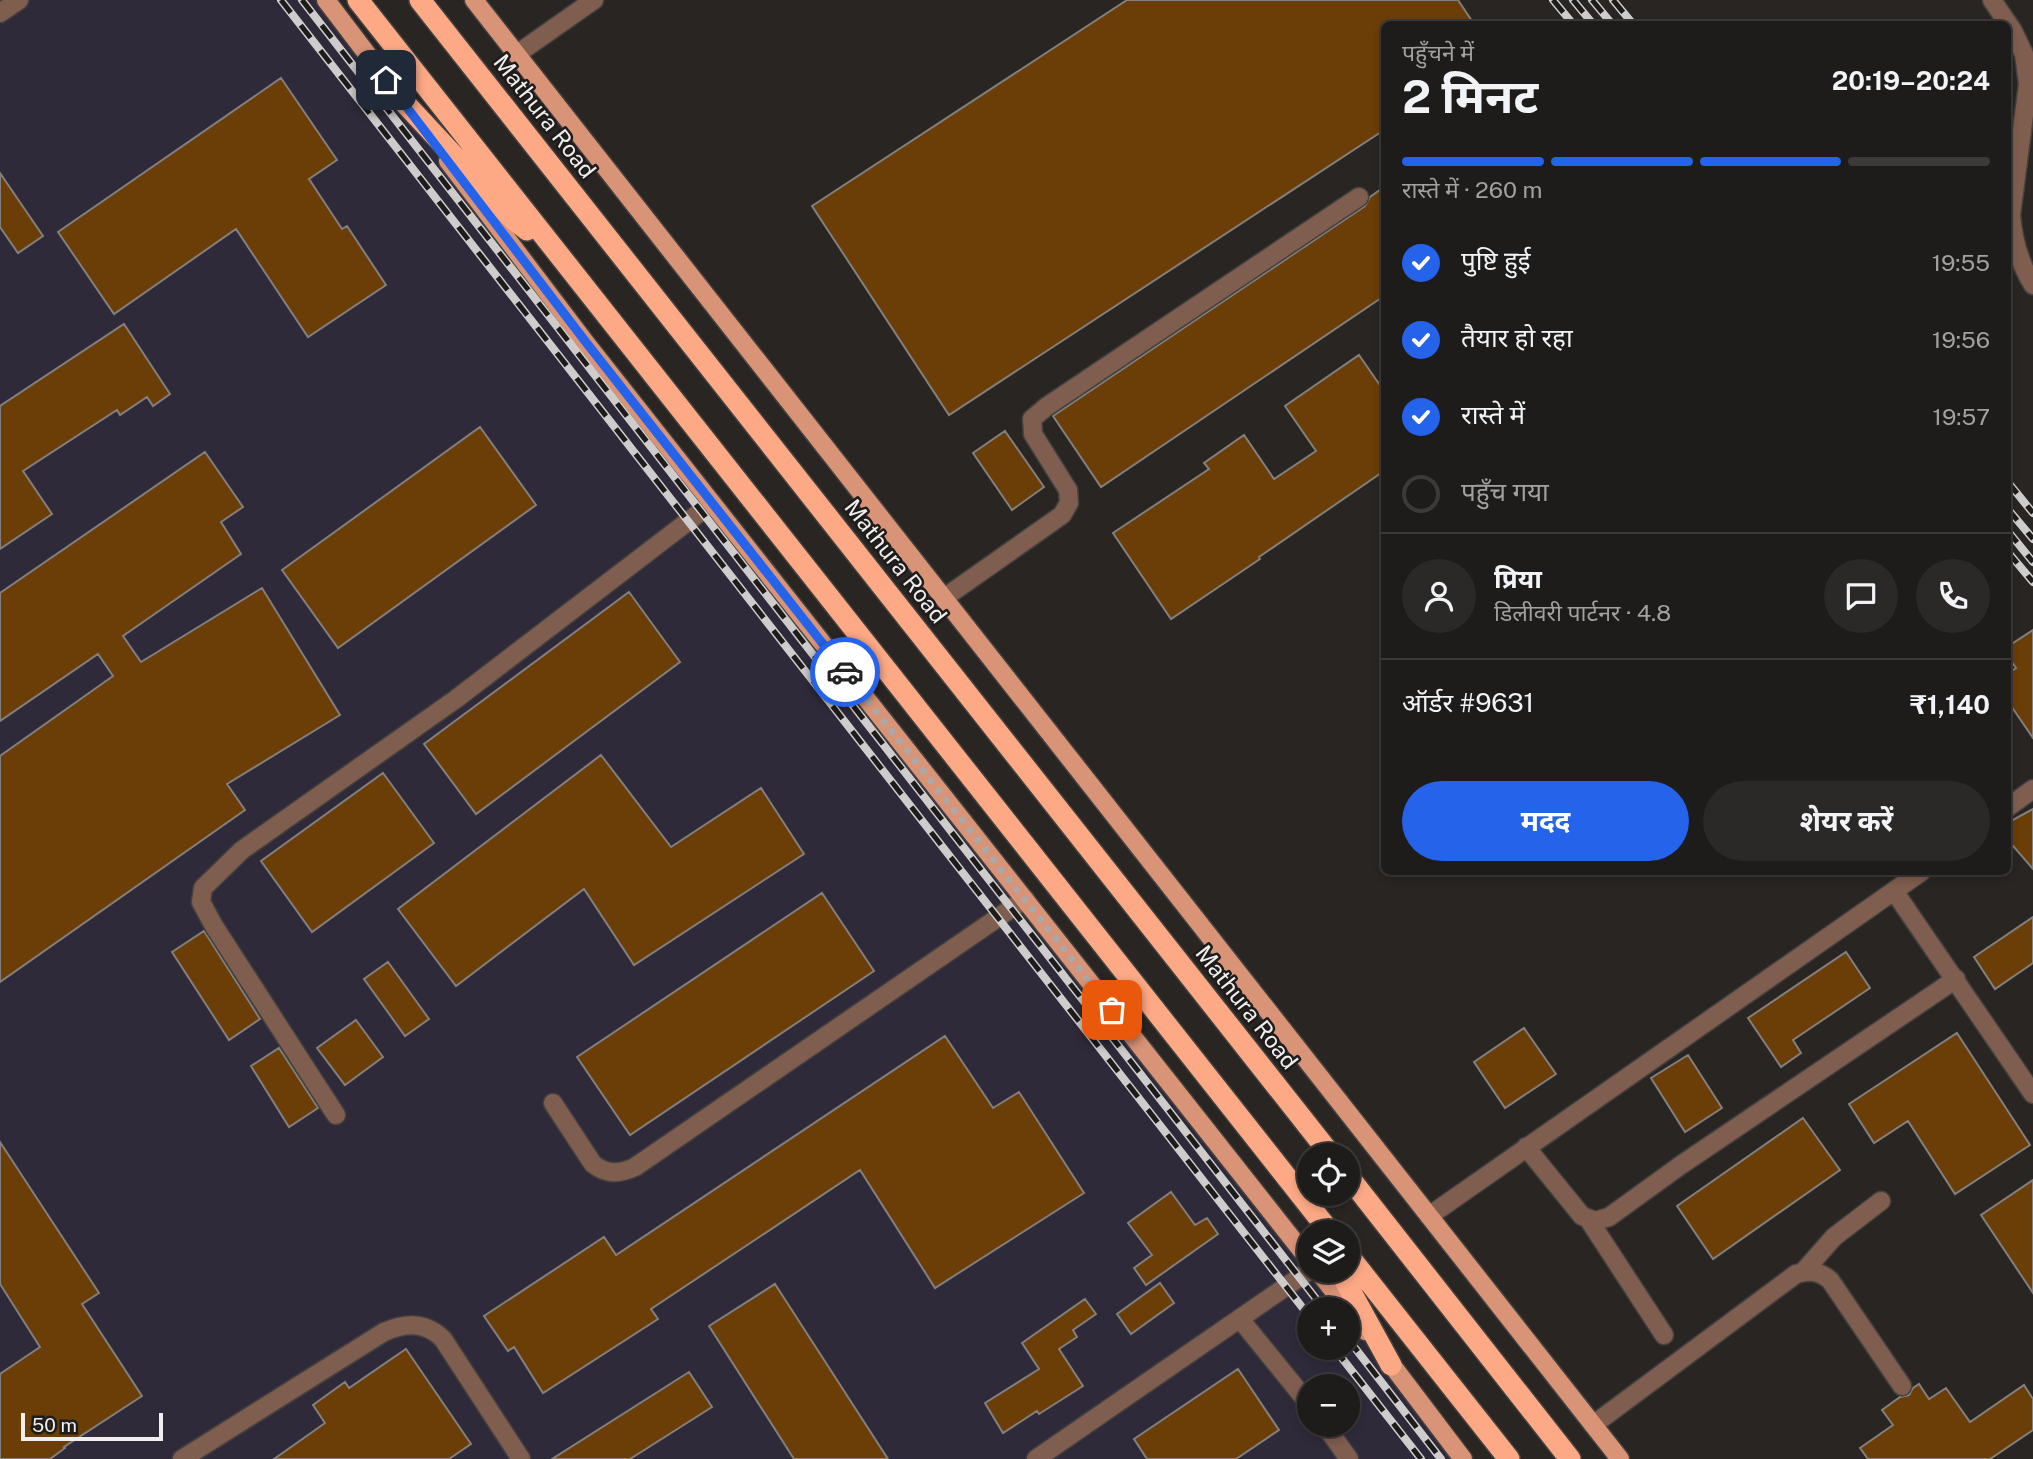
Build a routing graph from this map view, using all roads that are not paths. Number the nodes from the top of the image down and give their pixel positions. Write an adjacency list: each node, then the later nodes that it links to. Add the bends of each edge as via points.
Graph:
1 (19, 0): 8 (street)
2 (326, 0): 13 (main road)
3 (358, 0): 16 (highway)
4 (420, 0): 29 (highway, Mathura Road)
5 (474, 0): 12 (main road)
6 (594, 0): 12 (street)
7 (1992, 0): 9 (street)
8 (0, 13)
9 (2006, 21)
10 (2011, 28): 11 (street)
11 (2029, 51): 15 (street, via 2011,215)
12 (517, 54): 19 (main road)
13 (401, 99): 16 (highway, via 513,219); 18 (main road)
14 (1359, 197): 19 (street, via 1032,419 1032,434 1068,490 1069,503 1062,515)
15 (2026, 252): 17 (street)
16 (561, 258): 31 (highway)
17 (2033, 285)
18 (712, 503): 24 (main road); 28 (street, via 456,699 242,850 203,888 201,902 214,926)
19 (944, 598): 34 (main road)
20 (2033, 789): 21 (street)
21 (2011, 805)
22 (1917, 875): 23 (street)
23 (1894, 891): 25 (street); 30 (street)
24 (1026, 899): 27 (street, via 635,1167 602,1171); 38 (main road)
25 (1956, 979): 26 (street); 37 (street, via 1616,1212)
26 (2033, 1094)
27 (552, 1103)
28 (336, 1115)
29 (1322, 1143)
30 (1526, 1147): 34 (street); 37 (street)
31 (1287, 1178): 35 (highway); 36 (highway)
32 (1360, 1191): 57 (highway)
33 (1881, 1201): 40 (street, via 1834,1237)
34 (1429, 1216): 49 (main road)
35 (1310, 1220)
36 (1320, 1220)
37 (1589, 1220): 45 (street)
38 (1297, 1245)
39 (1360, 1270): 56 (highway)
40 (1804, 1272): 47 (street, via 1814,1271 1830,1280); 49 (street)
41 (1297, 1279): 44 (street)
42 (1327, 1283): 46 (main road)
43 (1346, 1283): 46 (highway)
44 (1240, 1319): 48 (street); 53 (street)
45 (1664, 1335)
46 (1391, 1365): 55 (main road)
47 (1902, 1386)
48 (1297, 1389)
49 (1593, 1424): 58 (main road)
50 (1333, 1437): 54 (street)
51 (181, 1459): 52 (street, via 384,1332 415,1324 436,1331 443,1339)
52 (521, 1459)
53 (1035, 1459)
54 (1349, 1459)
55 (1463, 1459)
56 (1508, 1459)
57 (1570, 1459)
58 (1620, 1459)

